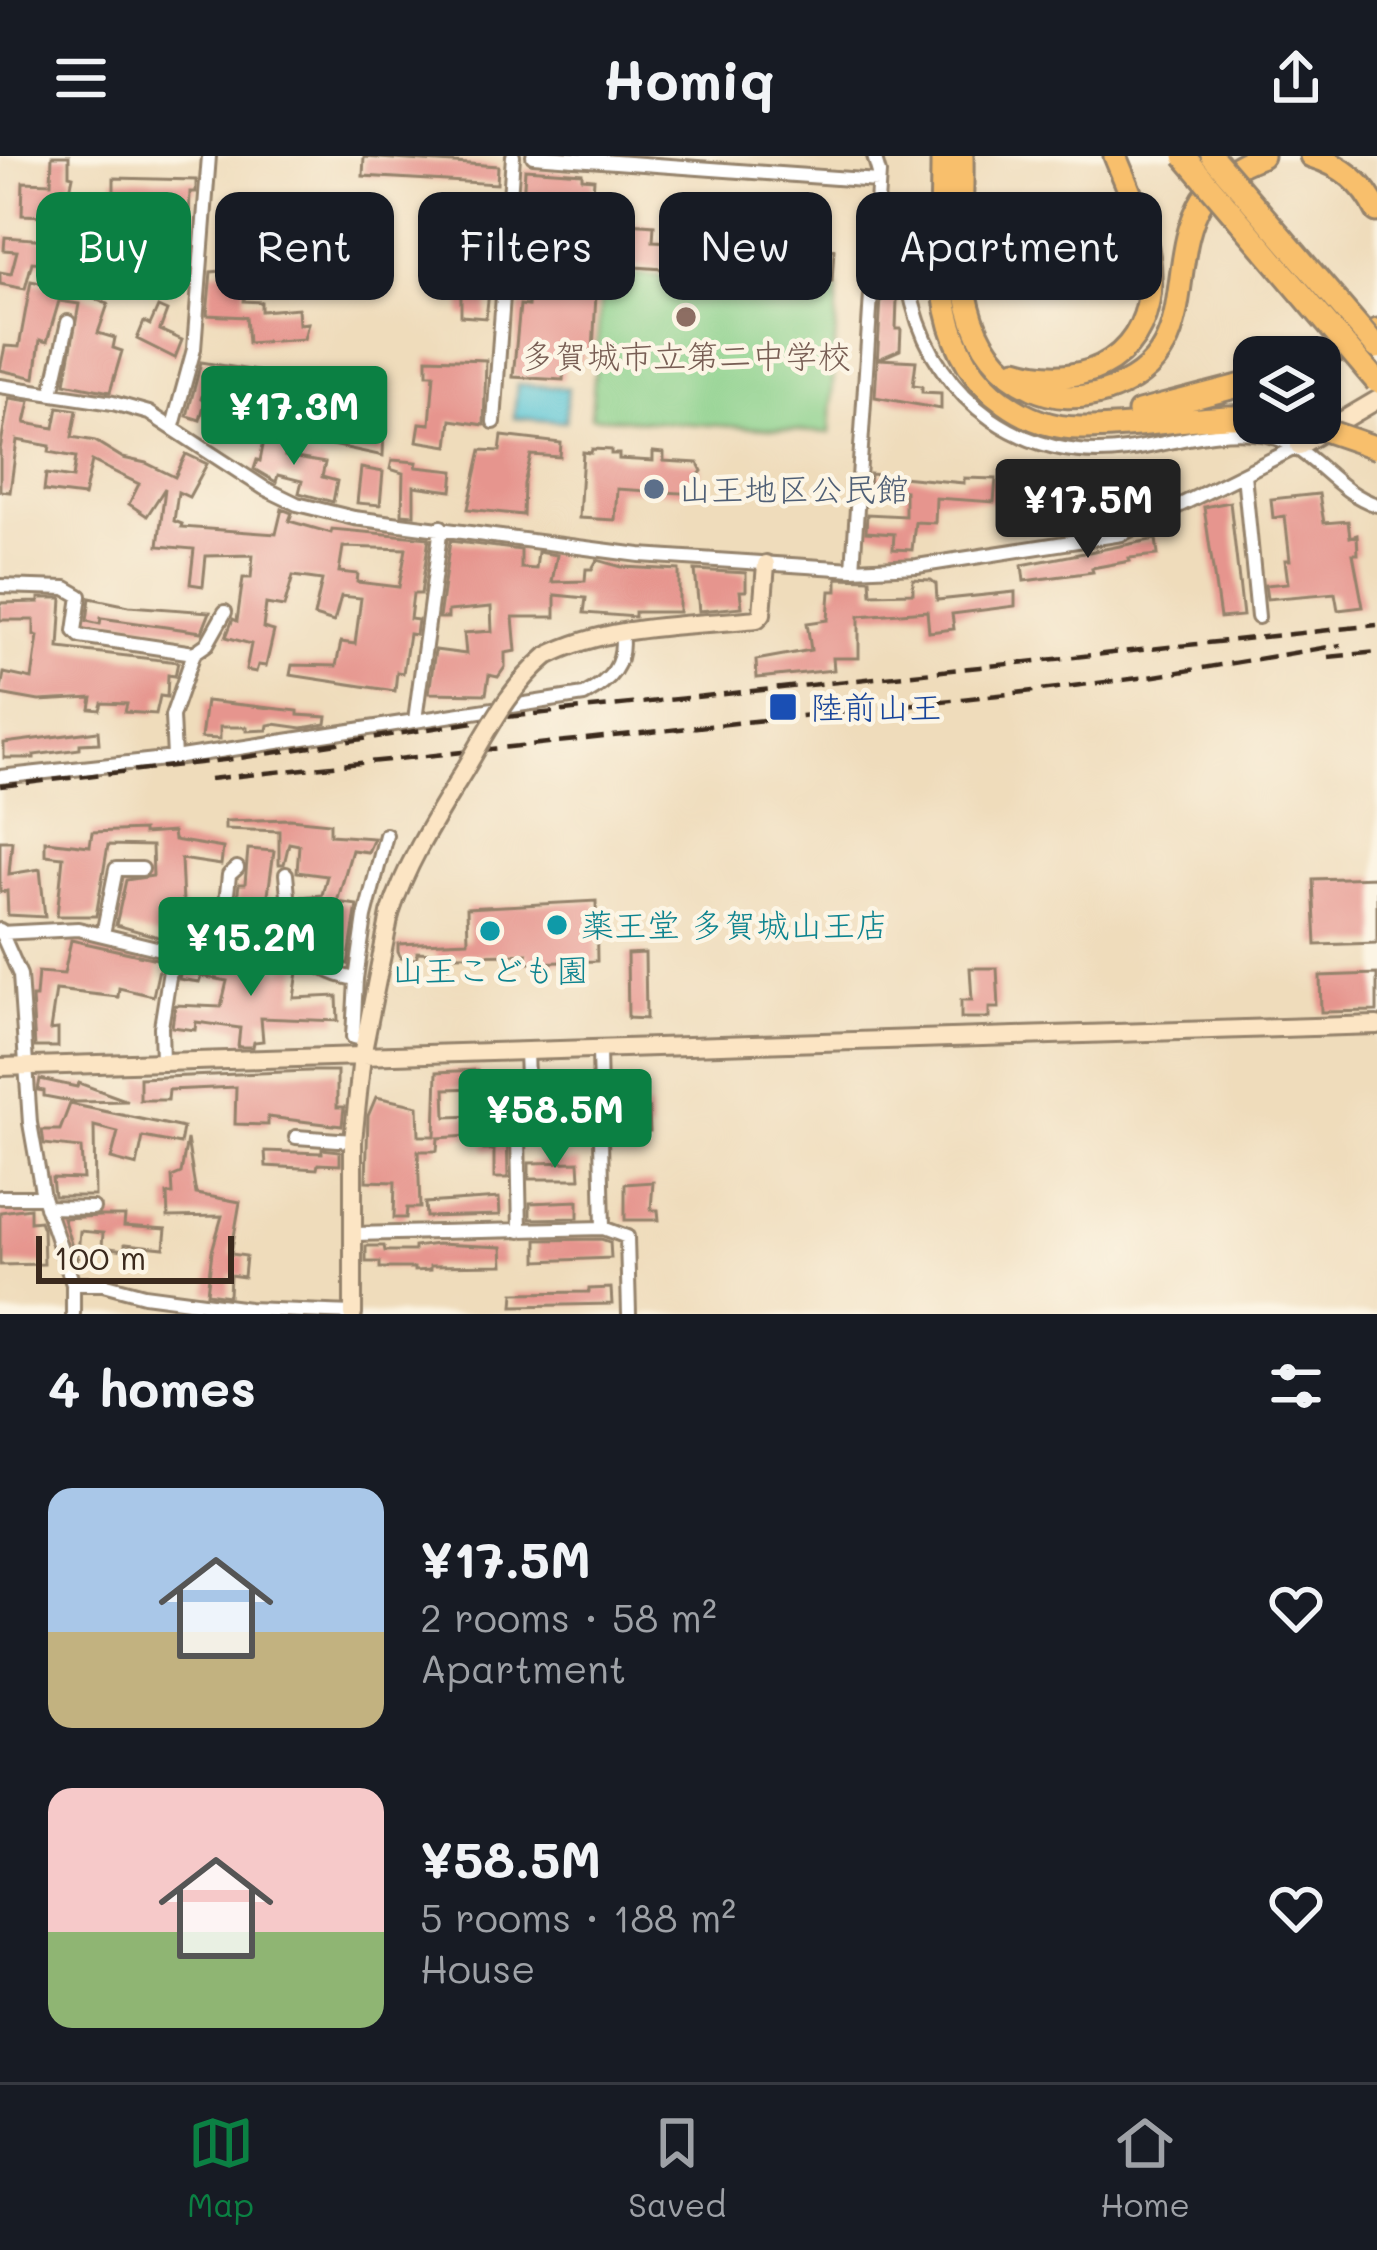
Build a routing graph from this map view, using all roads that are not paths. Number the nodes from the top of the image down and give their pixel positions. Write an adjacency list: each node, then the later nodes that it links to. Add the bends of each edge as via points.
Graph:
1 (209, 156): 30 (street, via 194,349)
2 (513, 156): 29 (street)
3 (533, 156): 12 (street)
4 (874, 156): 12 (street)
5 (942, 156): 27 (highway, via 946,310 968,368)
6 (962, 156): 21 (highway, via 964,293)
7 (1114, 156): 21 (highway, via 1148,255 1141,324 1123,350 1071,377 1021,372)
8 (1184, 156): 22 (highway, bridge)
9 (1212, 156): 20 (highway, bridge)
10 (1262, 156): 21 (highway, via 1229,171 1203,199 1172,331 1134,378 1064,397 1032,388)
11 (1311, 156): 14 (highway, via 1345,171)
12 (878, 181): 13 (street)
13 (877, 192)
14 (1374, 205)
15 (870, 300): 38 (street)
16 (911, 300): 32 (street, via 926,343 969,404 1045,447 1120,451 1219,434 1262,434)
17 (68, 322): 25 (street)
18 (1377, 330): 19 (highway)
19 (1341, 348)
20 (1377, 348)
21 (994, 359)
22 (1377, 382)
23 (0, 386): 25 (street)
24 (1233, 388): 27 (highway, via 1087,421 1035,416)
25 (52, 393): 30 (street, via 113,403)
26 (1377, 400): 32 (street)
27 (1004, 403): 28 (highway, via 1078,428)
28 (1233, 416)
29 (494, 422)
30 (172, 426): 36 (street, via 297,504)
31 (1341, 436): 33 (highway, bridge)
32 (1299, 446): 34 (street); 35 (street, via 1349,494)
33 (1377, 448)
34 (1244, 474): 38 (street, via 1122,534); 41 (street)
35 (1377, 505)
36 (440, 527): 37 (street); 44 (street)
37 (766, 564): 38 (street); 42 (street, via 757,619)
38 (854, 569)
39 (0, 586): 43 (street, via 66,588 80,596 80,636)
40 (225, 612): 43 (street)
41 (1258, 616)
42 (621, 633): 44 (street, via 621,662 584,695); 58 (street, bridge, via 548,656 505,701 413,856 390,914)
43 (194, 653): 45 (street, via 172,716)
44 (415, 720): 45 (street)
45 (174, 758): 46 (street)
46 (0, 777)
47 (386, 835): 56 (street)
48 (237, 868): 51 (street)
49 (142, 869): 53 (street, via 116,868)
50 (286, 874): 54 (street, via 290,906)
51 (215, 929): 54 (street); 55 (street)
52 (0, 932): 53 (street); 62 (street, via 20,976)
53 (103, 934): 55 (street)
54 (281, 948): 56 (street)
55 (173, 952): 61 (street)
56 (356, 979): 58 (street, via 353,1037)
57 (1377, 1025): 59 (street)
58 (364, 1048): 60 (street); 61 (street); 67 (street)
59 (599, 1049): 60 (street); 71 (street)
60 (526, 1052): 64 (street)
61 (162, 1062): 62 (street)
62 (26, 1066): 63 (street); 69 (street)
63 (0, 1067)
64 (527, 1104)
65 (296, 1137): 67 (street)
66 (518, 1137): 72 (street)
67 (353, 1141): 73 (street)
68 (0, 1197): 69 (street)
69 (45, 1202): 70 (street); 74 (street)
70 (93, 1208)
71 (603, 1228): 72 (street); 77 (street, via 627,1237)
72 (520, 1231): 73 (street)
73 (354, 1234): 75 (street)
74 (74, 1284): 75 (street, via 249,1309); 76 (street)
75 (352, 1313)
76 (74, 1314)
77 (629, 1314)

